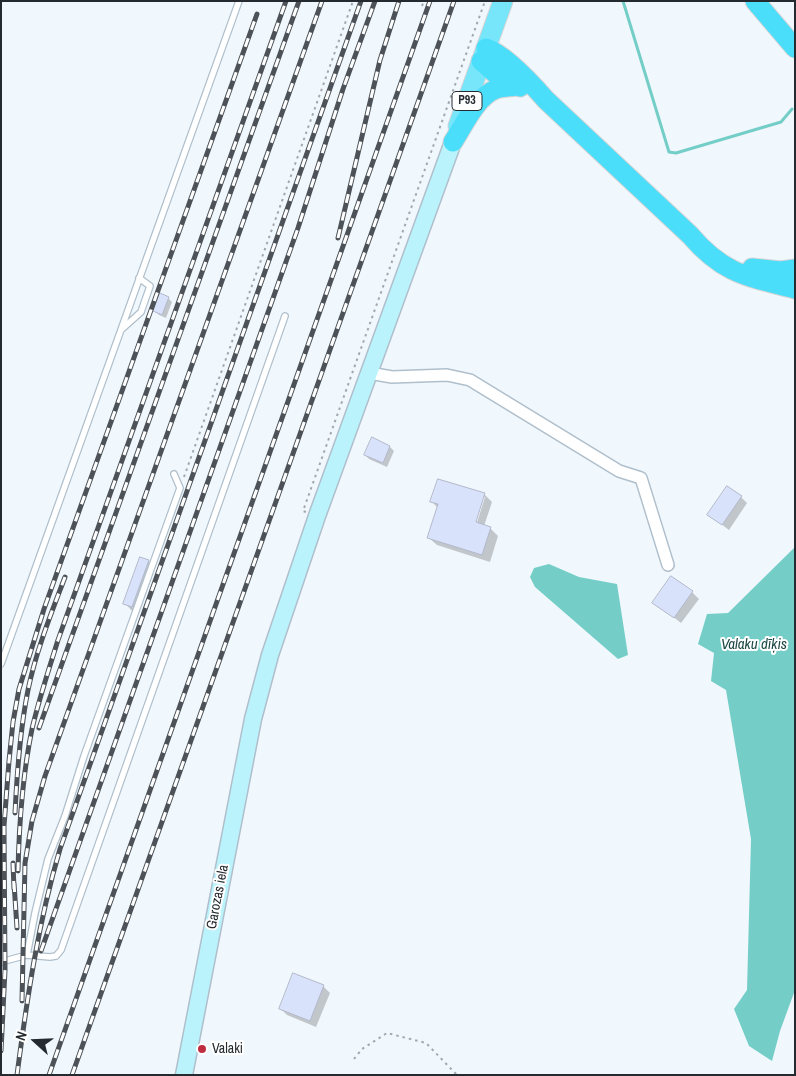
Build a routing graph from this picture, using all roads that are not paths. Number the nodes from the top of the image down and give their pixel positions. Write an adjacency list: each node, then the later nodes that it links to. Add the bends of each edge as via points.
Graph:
1 (239, 1): 11 (lane)
2 (503, 1): 5 (main road, P93)
3 (755, 1): 4 (highway)
4 (795, 48)
5 (484, 54): 6 (highway, via 499,77); 7 (highway, via 496,52); 8 (main road, P93)
6 (516, 86): 7 (highway); 8 (highway, via 494,90 484,97)
7 (546, 100): 9 (highway)
8 (453, 142): 15 (main road, P93)
9 (690, 235): 10 (highway, via 724,258 743,266 760,270); 12 (highway, via 718,263 757,279)
10 (795, 269)
11 (139, 278): 14 (lane); 14 (lane, via 150,286 142,312)
12 (795, 289)
13 (285, 316): 19 (lane, via 61,950 50,957)
14 (120, 331): 18 (lane)
15 (369, 373): 17 (street, via 392,377 447,375 470,380 619,471 641,478); 21 (main road, Garozas iela / P93, via 287,601 253,719)
16 (174, 474): 19 (lane, via 180,488 48,859)
17 (668, 566)
18 (1, 664)
19 (27, 955): 20 (lane)
20 (1, 962)
21 (184, 1075)

